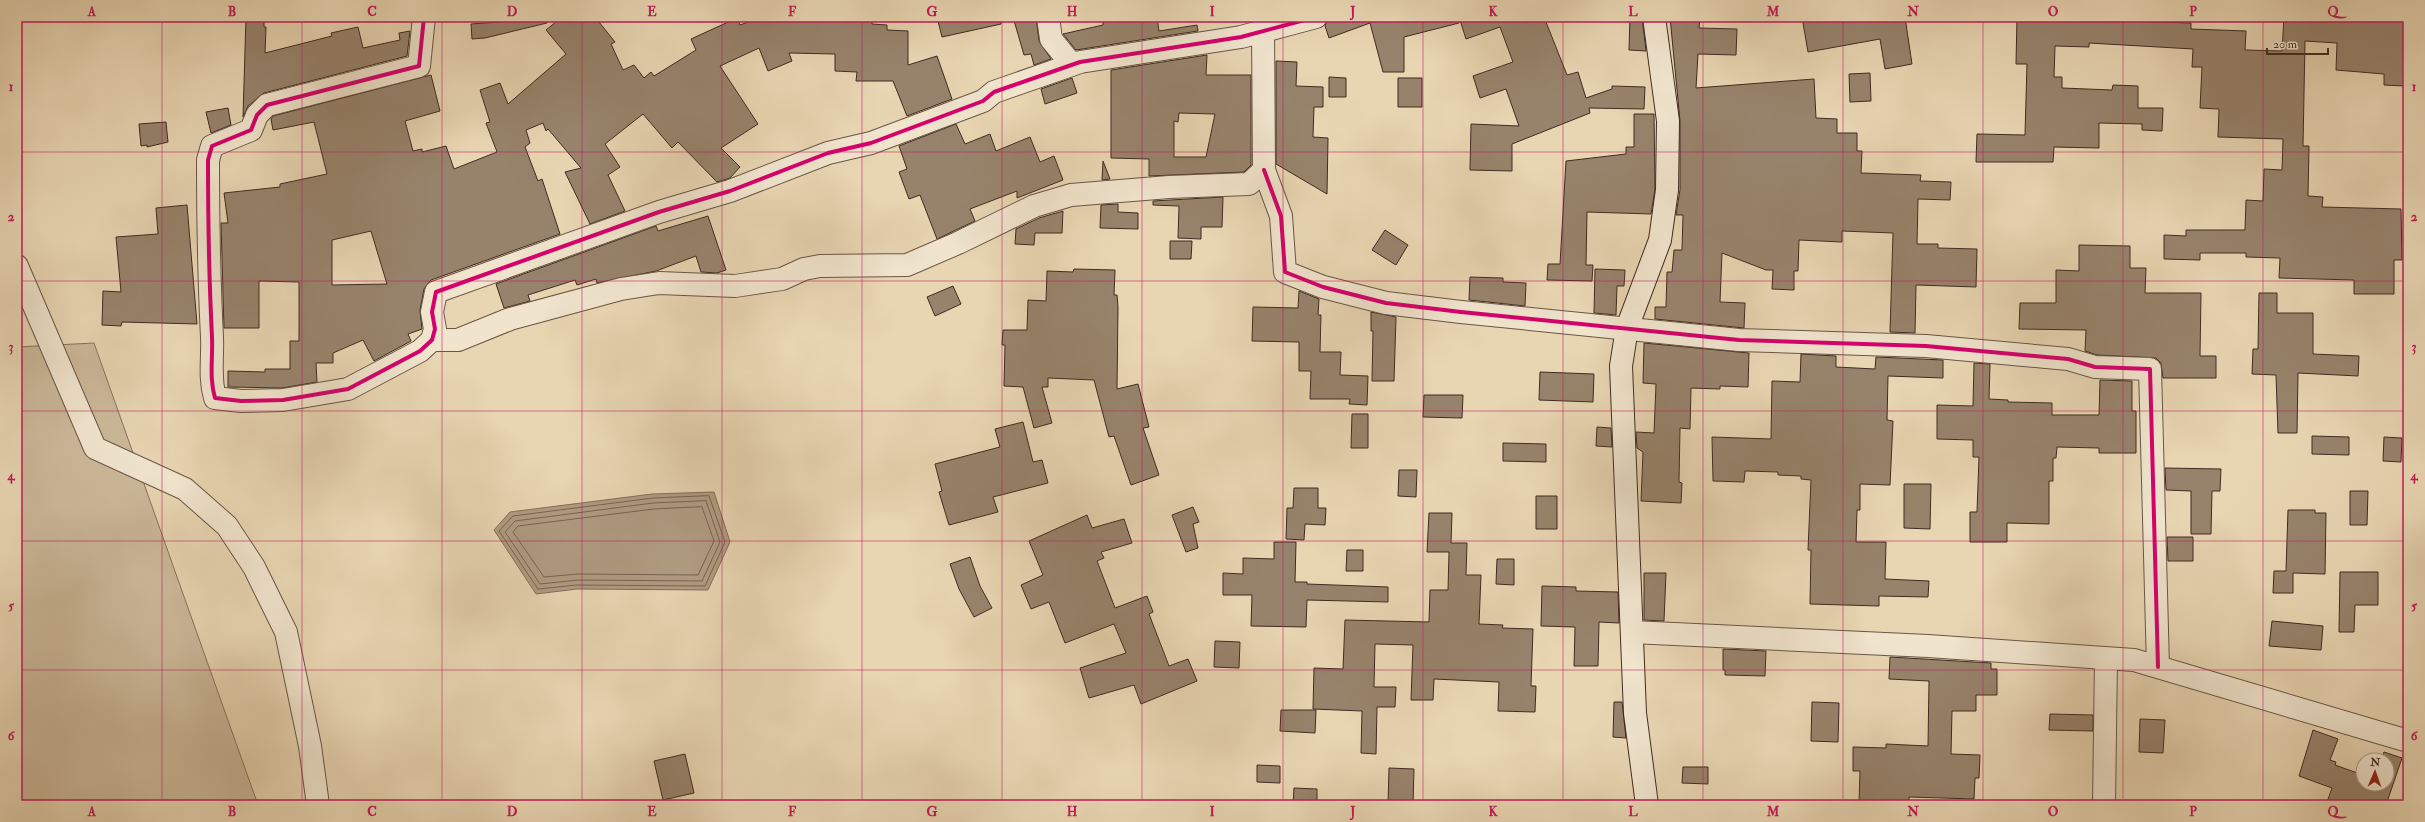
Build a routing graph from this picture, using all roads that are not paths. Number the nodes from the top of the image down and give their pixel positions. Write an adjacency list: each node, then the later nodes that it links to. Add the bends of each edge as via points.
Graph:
1 (424, 17): 10 (street, via 419,66 267,105 257,115 251,130 212,146 208,160 212,386 215,398 242,401 283,400 348,389 420,351)
2 (1048, 17): 6 (street, via 1051,39)
3 (1316, 17): 5 (street)
4 (1654, 17): 9 (street, via 1668,121 1667,190 1660,240)
5 (1263, 31): 6 (street, via 1198,45); 7 (street)
6 (1072, 65): 10 (street, via 994,92 983,101 871,143 828,152 730,191 659,212 436,292 432,312 435,329)
7 (1264, 170): 9 (street, via 1281,216 1285,272 1323,287 1386,303); 10 (street, via 1250,184 1071,195 1034,206 907,265 820,266 804,269 782,279 735,286 659,284 621,289 510,319 458,340)
8 (17, 266): 15 (street, via 95,448 185,489 227,526 254,567 286,632 310,746)
9 (1627, 328): 11 (street, via 1621,366); 13 (street, via 1739,340 1926,346 2068,359 2095,367 2150,369)
10 (432, 340)
11 (1632, 632): 12 (street, via 1928,646); 16 (street, via 1635,713)
12 (2106, 659): 13 (street, via 2134,660); 17 (street)
13 (2158, 666): 14 (street)
14 (2408, 741)
15 (318, 805)
16 (1647, 805)
17 (2104, 805)

